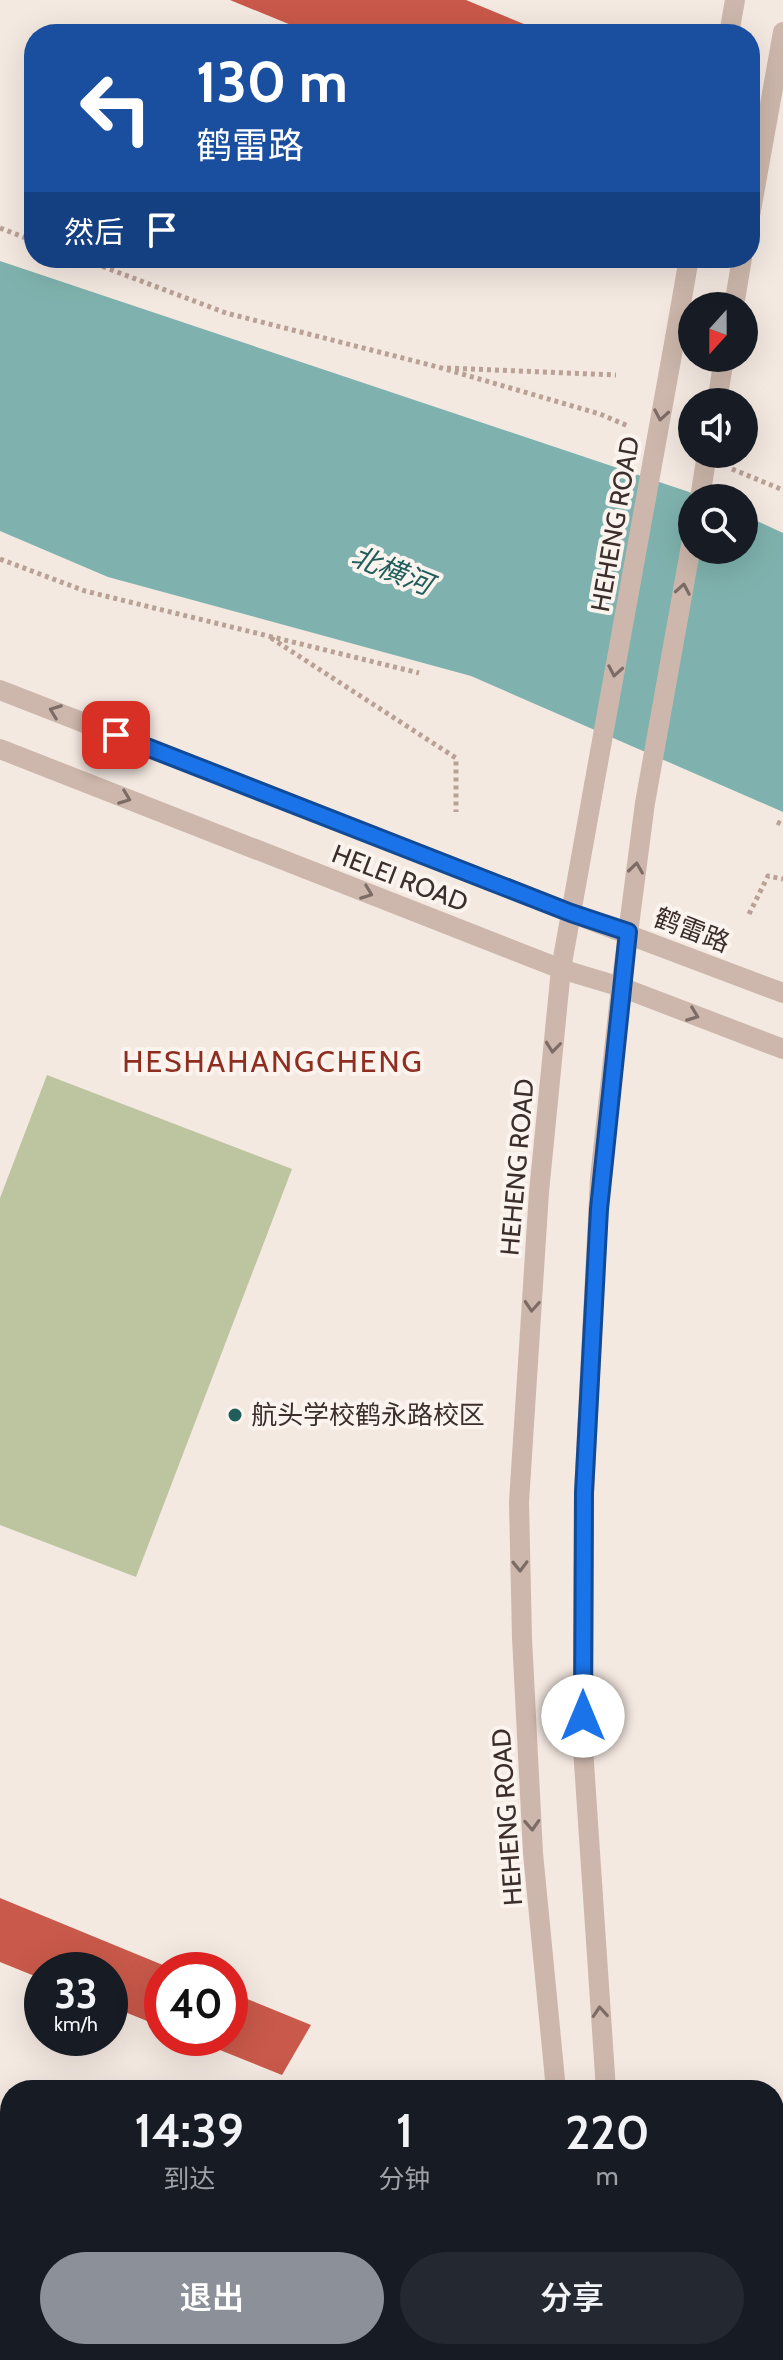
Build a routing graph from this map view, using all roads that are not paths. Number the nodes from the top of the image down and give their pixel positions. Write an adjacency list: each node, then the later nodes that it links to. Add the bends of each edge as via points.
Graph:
1 (735, 0): 2 (street)
2 (731, 24)
3 (783, 32): 4 (street)
4 (760, 160)
5 (687, 268): 11 (street, HEHENG ROAD, one-way to 11, bridge)
6 (740, 268): 7 (street)
7 (736, 292)
8 (688, 564): 12 (street, one-way to 8)
9 (0, 690): 11 (street, 鹤雷路, one-way to 9)
10 (0, 749): 13 (street, HELEI ROAD, one-way to 13)
11 (571, 913): 12 (street, 鹤雷路); 13 (street, HEHENG ROAD)
12 (628, 932): 14 (street); 15 (street, 鹤雷路)
13 (561, 969): 14 (street, HELEI ROAD); 17 (street, HEHENG ROAD, one-way to 17, via 539,1192 519,1502 533,1853)
14 (621, 987): 16 (street, HELEI ROAD, one-way to 16); 18 (street, one-way to 14, via 583,1748 584,1493 600,1178)
15 (783, 993)
16 (783, 1049)
17 (555, 2080)
18 (605, 2080)

